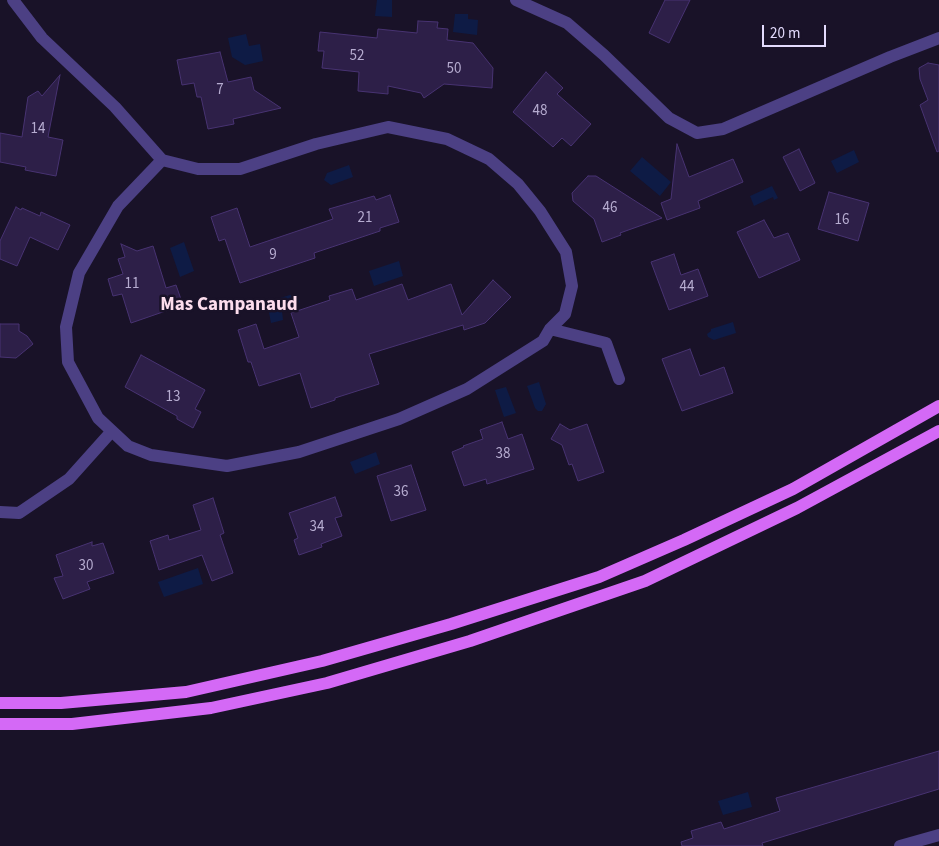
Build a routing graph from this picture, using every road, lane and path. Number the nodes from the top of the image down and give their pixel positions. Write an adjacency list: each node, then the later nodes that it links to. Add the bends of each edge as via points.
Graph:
1 (13, 0): 4 (street, via 42,38 115,107)
2 (516, 0): 3 (street, via 567,24 669,118 697,133 722,129)
3 (939, 38)
4 (162, 160): 5 (street, via 198,169 240,169 316,144 388,127 447,139 488,159 518,184 566,252 572,286 565,314); 8 (street, via 118,206 79,273 66,327 68,362 98,418)
5 (550, 329): 6 (street, via 606,343); 8 (street, via 543,341 467,389 399,419 299,452 227,466 151,455 128,446)
6 (618, 379)
7 (939, 406): 11 (main road, via 794,489 684,540 599,577 451,624 322,661 186,692 61,703)
8 (112, 431): 10 (street, via 69,479 18,513)
9 (939, 431): 12 (main road, via 797,508 645,581 470,642 327,683 211,708 72,724)
10 (0, 512)
11 (0, 703)
12 (0, 724)
13 (939, 835): 14 (street)
14 (900, 846)

